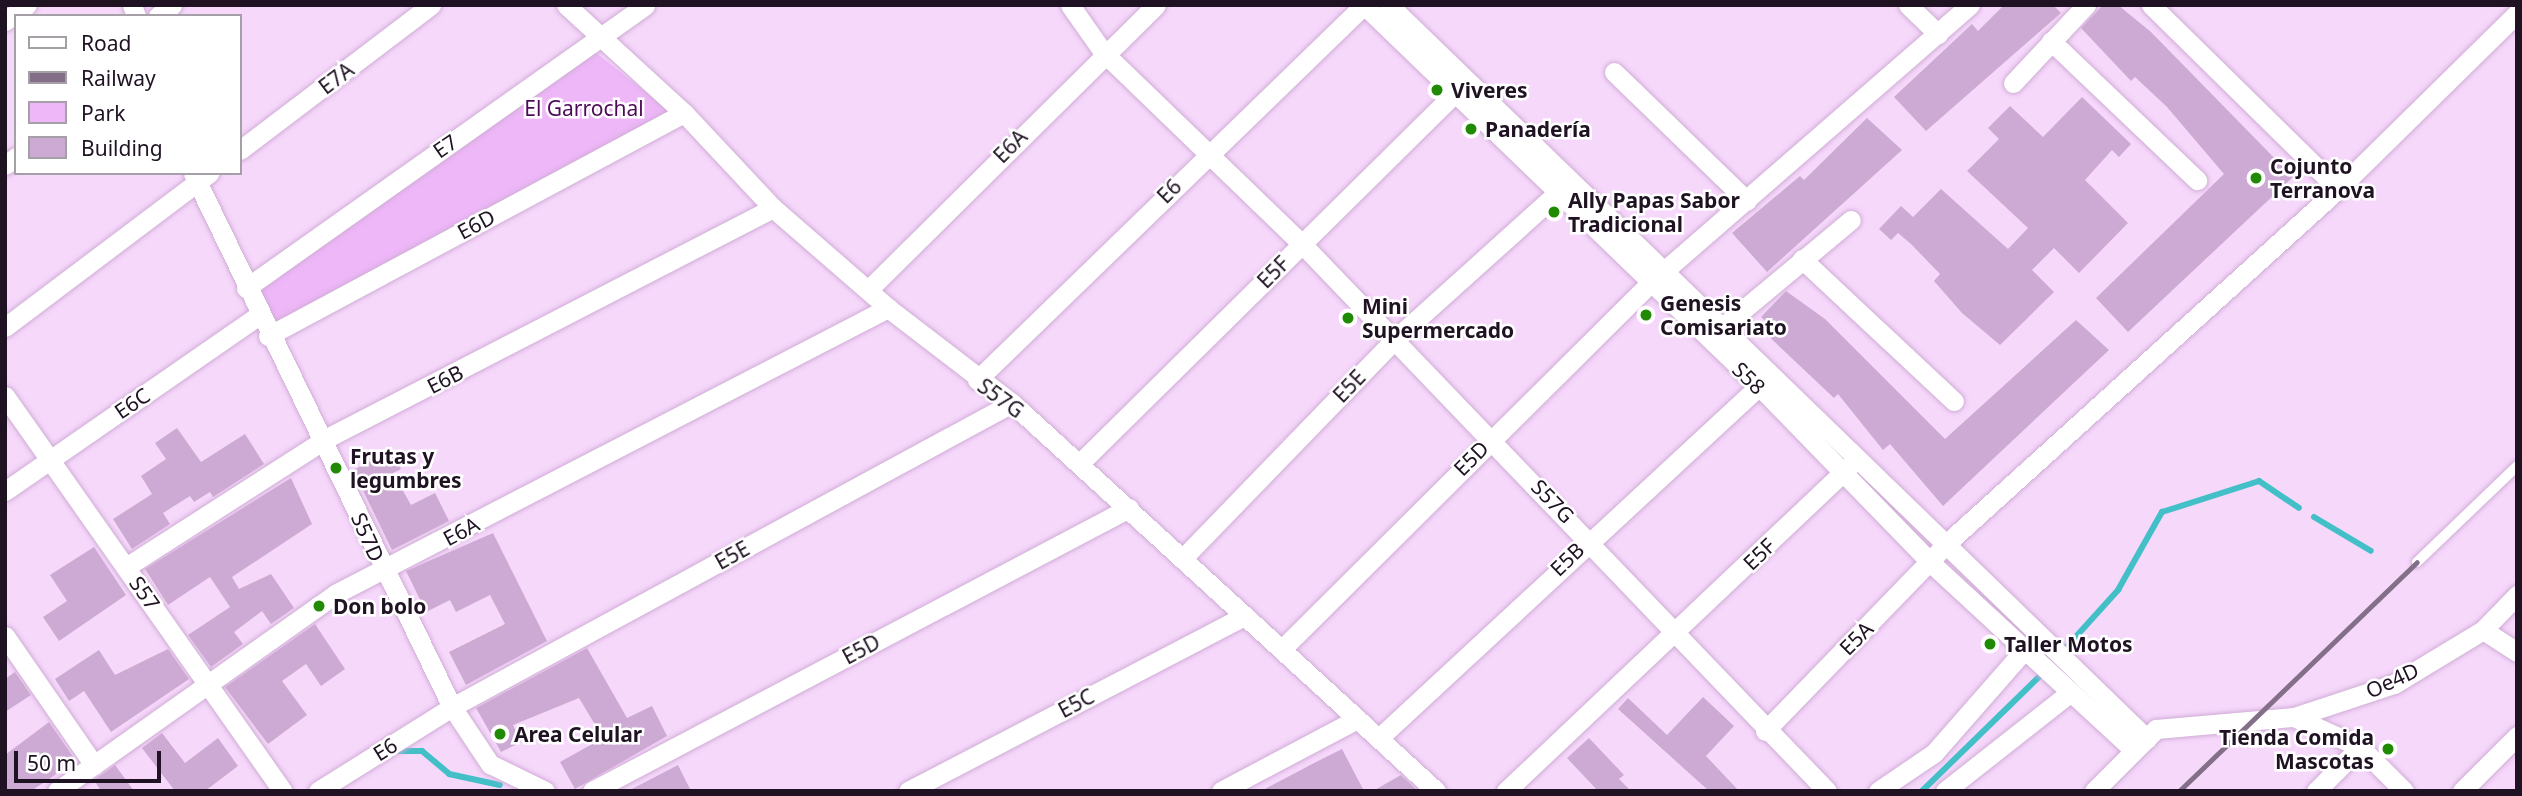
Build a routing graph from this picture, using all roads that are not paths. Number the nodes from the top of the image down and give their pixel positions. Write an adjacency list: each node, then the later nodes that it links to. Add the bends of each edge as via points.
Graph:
1 (431, 5): 21 (street, E7A)
2 (566, 5): 14 (street, S57G)
3 (645, 5): 14 (street, E7)
4 (1070, 5): 16 (street, S57G)
5 (1156, 5): 16 (street, E6A)
6 (1364, 5): 19 (street, S58); 22 (street, E6)
7 (1389, 5): 19 (street, S58)
8 (1908, 5): 13 (street)
9 (1970, 5): 13 (street, E5D)
10 (2087, 5): 15 (street)
11 (2151, 5): 25 (street)
12 (2517, 13): 25 (street, E5A)
13 (1938, 34): 27 (street, E5D)
14 (603, 36): 20 (street, S57G); 34 (street, E7)
15 (2051, 41): 18 (street); 24 (street)
16 (1103, 52): 22 (street, S57G); 35 (street, E6A)
17 (1615, 72): 27 (street)
18 (2013, 83)
19 (1460, 87): 26 (street, S58); 30 (street, E5F); 32 (street, S58)
20 (684, 113): 28 (street, S57G); 40 (street, E6D)
21 (242, 148)
22 (1209, 151): 30 (street, S57G); 42 (street, E6)
23 (200, 176): 34 (street, S57D); 38 (street)
24 (2197, 180)
25 (2338, 189): 57 (street, E5A)
26 (1555, 195): 33 (street, S58); 41 (street, E5E)
27 (1746, 201): 32 (street, E5D)
28 (772, 208): 35 (street, S57G); 48 (street, E6B)
29 (1851, 220): 31 (street)
30 (1302, 244): 41 (street, S57G); 51 (street, E5F)
31 (1802, 259): 39 (street); 45 (street)
32 (1665, 273): 33 (street, E5D); 39 (street, S58)
33 (1649, 284): 39 (street, S58); 47 (street, E5D)
34 (246, 288): 37 (street, S57D)
35 (868, 290): 36 (street, S57G)
36 (888, 308): 42 (street, S57G); 62 (street, E6A)
37 (258, 316): 40 (street, S57D); 49 (street, E6C)
38 (5, 327)
39 (1715, 333): 43 (street, S58); 50 (street, S58)
40 (268, 336): 48 (street, S57D)
41 (1394, 340): 47 (street, S57G); 58 (street, E5E)
42 (977, 380): 46 (street, S57G)
43 (1759, 386): 53 (street, S58); 56 (street, E5B)
44 (5, 396): 49 (street, S57)
45 (1954, 401)
46 (1012, 403): 51 (street, S57G); 73 (street, E5E)
47 (1491, 438): 56 (street, S57G); 68 (street, E5D)
48 (325, 439): 61 (street, E6B); 62 (street, S57D)
49 (51, 458): 54 (street, E6C); 61 (street, S57)
50 (1856, 458): 53 (street, E5F); 57 (street, S58)
51 (1080, 463): 55 (street, S57G)
52 (2517, 466): 59 (lane)
53 (1842, 475): 60 (street, S58); 66 (street, E5F)
54 (5, 491)
55 (1129, 508): 58 (street, S57G); 87 (street, E5D)
56 (1589, 538): 66 (street, S57G); 78 (street, E5B)
57 (1946, 544): 60 (street, E5A); 79 (street, S58)
58 (1182, 559): 64 (street, S57G)
59 (2417, 562)
60 (1931, 563): 69 (street, S58); 76 (street, E5A)
61 (126, 567): 71 (street, S57)
62 (383, 572): 71 (street, E6A, via 335,594); 73 (street, S57D)
63 (2517, 595): 65 (street, Oe4D)
64 (1244, 616): 68 (street, S57G); 88 (street, E5C)
65 (2483, 629): 70 (street); 74 (street, Oe4D, via 2394,684)
66 (1674, 635): 76 (street, S57G); 91 (street, E5F)
67 (5, 636): 81 (street)
68 (1283, 648): 75 (street, S57G)
69 (2025, 649): 72 (street, S58); 93 (street, via 1934,753)
70 (2517, 652)
71 (208, 684): 81 (street, E6A); 84 (street, S57)
72 (2071, 692): 79 (street, S58); 94 (street)
73 (452, 707): 82 (street, S57D, via 490,764); 85 (street, E6)
74 (2294, 717): 79 (street, Oe4D, via 2156,729); 80 (street)
75 (1357, 719): 78 (street, S57G); 89 (street)
76 (1765, 731): 92 (street, S57G)
77 (2517, 736): 98 (street)
78 (1380, 737): 90 (street, S57G)
79 (2140, 745): 95 (street)
80 (2360, 747): 96 (street); 97 (street)
81 (94, 765): 83 (street, E6A)
82 (520, 786): 86 (street, S57D)
83 (57, 791)
84 (283, 791)
85 (318, 791)
86 (545, 791)
87 (592, 791)
88 (908, 791)
89 (1221, 791)
90 (1436, 791)
91 (1506, 791)
92 (1827, 791)
93 (1878, 791)
94 (1945, 791)
95 (2094, 791)
96 (2316, 791)
97 (2404, 791)
98 (2462, 791)

